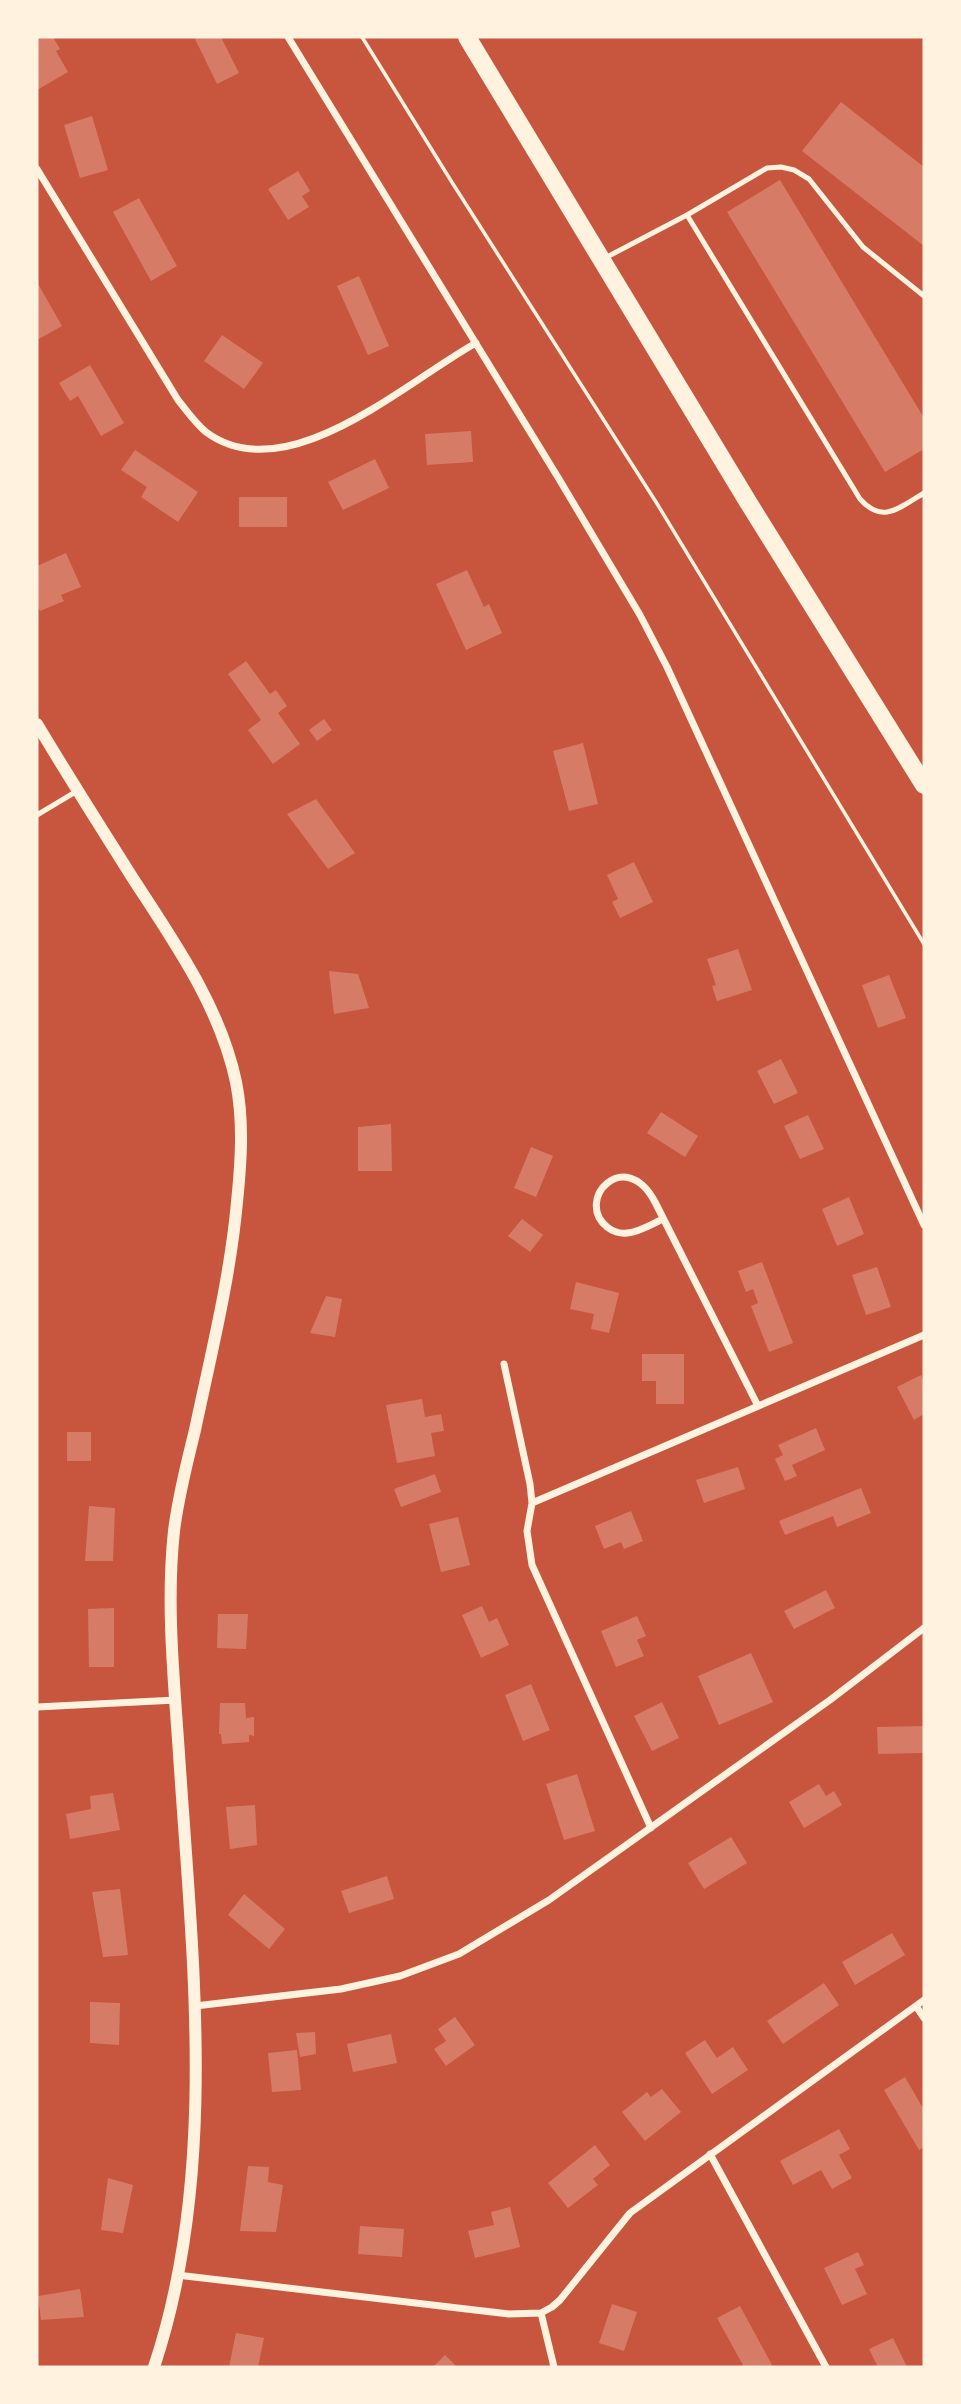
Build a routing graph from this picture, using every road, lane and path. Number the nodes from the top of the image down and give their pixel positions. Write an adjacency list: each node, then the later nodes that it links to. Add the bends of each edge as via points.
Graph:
1 (288, 37): 8 (street)
2 (362, 37): 14 (path, via 656,502)
3 (467, 37): 6 (main road)
4 (37, 169): 8 (street, via 178,400 206,432 224,442 269,450 311,439 366,412)
5 (687, 215): 6 (lane); 7 (lane, via 767,168 794,170 809,179 863,247); 9 (lane, via 860,499 870,510 885,514)
6 (601, 260): 11 (main road)
7 (924, 296)
8 (476, 343): 16 (street, via 667,667)
9 (924, 493)
10 (37, 724): 12 (street)
11 (924, 785)
12 (77, 791): 13 (lane); 22 (street, via 200,986 229,1053 241,1120 239,1188 229,1266 175,1526 171,1590)
13 (37, 815)
14 (924, 944)
15 (663, 1219): 15 (street, via 651,1193 637,1179 609,1181 597,1197 603,1223 618,1233); 19 (street)
16 (924, 1225)
17 (924, 1335): 19 (street)
18 (504, 1364): 20 (street)
19 (758, 1406): 20 (street)
20 (532, 1503): 24 (street, via 527,1531 532,1565)
21 (924, 1628): 24 (street)
22 (176, 1700): 23 (street); 26 (street)
23 (37, 1707)
24 (651, 1828): 26 (street, via 517,1921 431,1966 341,1989)
25 (924, 2000): 27 (street)
26 (195, 2006): 30 (street, via 192,2153)
27 (916, 2006): 28 (street); 29 (street)
28 (924, 2018)
29 (710, 2154): 31 (street, via 630,2213 560,2300); 34 (street)
30 (177, 2276): 31 (street, via 509,2314); 32 (street)
31 (541, 2313): 33 (street)
32 (154, 2367)
33 (554, 2367)
34 (826, 2367)

